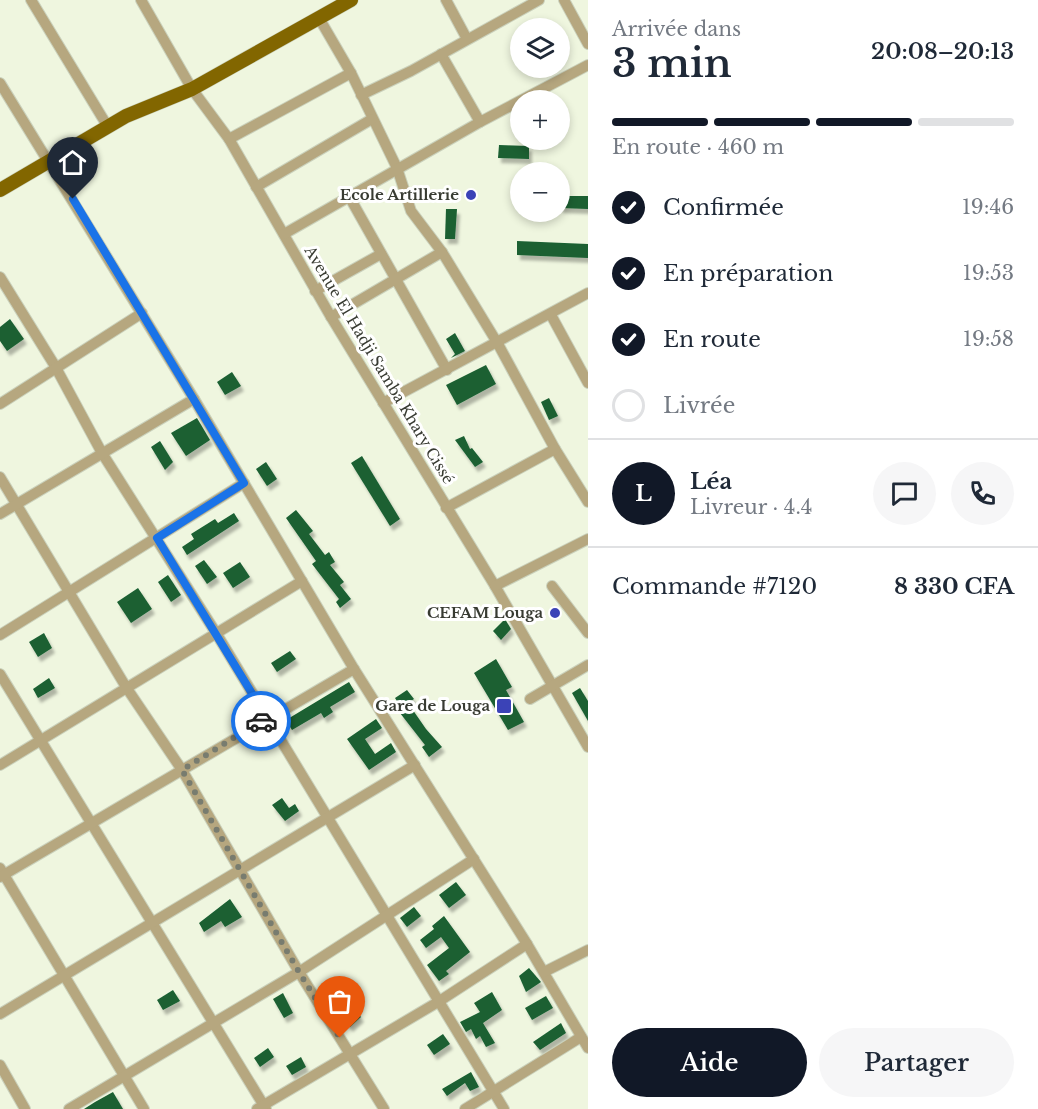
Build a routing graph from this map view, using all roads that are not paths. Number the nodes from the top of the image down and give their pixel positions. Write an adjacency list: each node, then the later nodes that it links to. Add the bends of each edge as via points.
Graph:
1 (31, 0): 18 (street)
2 (141, 0): 14 (street, Avenue El Hadji Samba Khary Cissé)
3 (446, 0): 8 (street)
4 (539, 0): 8 (street)
5 (564, 0): 9 (street)
6 (342, 2): 7 (main road)
7 (319, 18): 12 (street); 14 (main road)
8 (467, 39): 10 (street)
9 (588, 44)
10 (441, 54): 15 (street); 17 (street)
11 (588, 65): 17 (street)
12 (351, 73): 15 (street); 19 (street)
13 (0, 83): 20 (street)
14 (192, 89): 18 (main road); 19 (street, Avenue El Hadji Samba Khary Cissé)
15 (361, 95): 16 (street)
16 (372, 119): 21 (street); 22 (street)
17 (480, 122): 21 (street)
18 (108, 127): 20 (main road)
19 (229, 139): 22 (street, Avenue El Hadji Samba Khary Cissé)
20 (50, 161): 23 (main road); 33 (street)
21 (397, 168): 24 (street); 26 (street, via 411,211)
22 (256, 187): 25 (street, Avenue El Hadji Samba Khary Cissé)
23 (0, 190)
24 (350, 198): 25 (street); 27 (street)
25 (284, 234): 31 (street, Avenue El Hadji Samba Khary Cissé)
26 (442, 252): 29 (street); 36 (street)
27 (381, 254): 29 (street); 31 (street)
28 (0, 277): 30 (street)
29 (396, 279): 35 (street); 38 (street)
30 (3, 290): 37 (street)
31 (315, 291): 35 (street, Avenue El Hadji Samba Khary Cissé)
32 (588, 293): 34 (street)
33 (142, 313): 37 (street); 40 (street)
34 (551, 315): 36 (street); 39 (street)
35 (331, 317): 41 (street, Avenue El Hadji Samba Khary Cissé)
36 (498, 344): 38 (street); 43 (street)
37 (55, 366): 42 (street); 44 (street)
38 (447, 370): 41 (street)
39 (588, 383)
40 (194, 399): 44 (street); 46 (street)
41 (383, 403): 49 (street, Avenue El Hadji Samba Khary Cissé)
42 (0, 404)
43 (555, 449): 47 (street); 49 (street)
44 (102, 453): 48 (street); 51 (street)
45 (0, 477): 48 (street)
46 (244, 483): 51 (street); 53 (street)
47 (588, 502)
48 (16, 505): 50 (street); 56 (street)
49 (446, 508): 54 (street, Avenue El Hadji Samba Khary Cissé)
50 (0, 514)
51 (157, 538): 56 (street); 57 (street)
52 (588, 539): 54 (street)
53 (302, 581): 57 (street); 61 (street)
54 (495, 586): 64 (street, Avenue El Hadji Samba Khary Cissé)
55 (552, 586): 58 (street)
56 (69, 591): 59 (street); 63 (street)
57 (216, 633): 63 (street); 66 (street)
58 (588, 633)
59 (0, 635)
60 (588, 665): 64 (street)
61 (354, 669): 66 (street); 70 (street)
62 (0, 674): 67 (street)
63 (126, 687): 67 (street); 71 (street)
64 (554, 687): 65 (street); 68 (street, Avenue El Hadji Samba Khary Cissé)
65 (530, 699)
66 (267, 718): 71 (street); 72 (street)
67 (42, 741): 69 (street); 73 (street)
68 (588, 747)
69 (0, 765)
70 (415, 765): 72 (street); 74 (street)
71 (182, 770): 73 (street); 75 (street)
72 (326, 818): 75 (street); 77 (street)
73 (92, 824): 76 (street); 78 (street)
74 (474, 859): 77 (street); 79 (street)
75 (241, 870): 78 (street); 81 (street)
76 (1, 873): 83 (street)
77 (386, 916): 81 (street); 84 (street)
78 (150, 924): 83 (street); 86 (street)
79 (527, 944): 82 (street); 84 (street)
80 (588, 950): 82 (street)
81 (299, 972): 86 (street); 89 (street)
82 (544, 972): 87 (street)
83 (64, 975): 85 (street); 91 (street)
84 (438, 1002): 89 (street); 92 (street)
85 (0, 1014)
86 (211, 1023): 91 (street); 93 (street)
87 (581, 1037): 88 (street); 92 (street)
88 (588, 1048)
89 (351, 1054): 93 (street); 97 (street)
90 (0, 1065): 94 (street)
91 (123, 1076): 95 (street); 96 (street)
92 (494, 1092): 98 (street); 99 (street)
93 (262, 1108)
94 (25, 1109)
95 (69, 1109)
96 (144, 1109)
97 (384, 1109)
98 (465, 1109)
99 (504, 1109)

